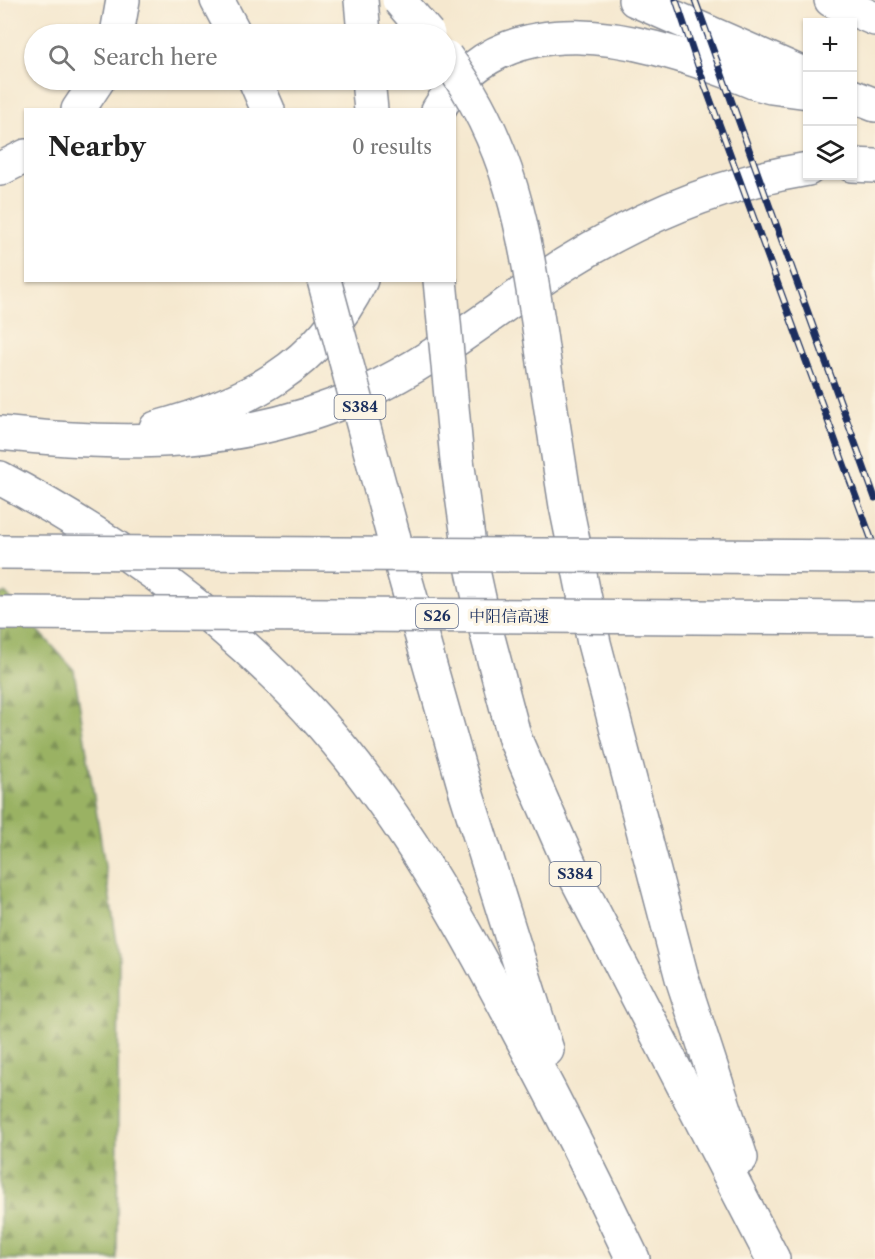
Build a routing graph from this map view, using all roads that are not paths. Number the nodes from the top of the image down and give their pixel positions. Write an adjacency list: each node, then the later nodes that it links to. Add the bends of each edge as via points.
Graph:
1 (123, 0): 9 (highway)
2 (217, 0): 10 (highway)
3 (361, 0): 11 (highway)
4 (399, 0): 12 (highway, bridge)
5 (418, 0): 13 (highway)
6 (634, 0): 16 (highway)
7 (831, 0): 8 (highway)
8 (875, 19)
9 (119, 24)
10 (230, 24)
11 (363, 24)
12 (419, 24)
13 (420, 24)
14 (456, 70): 22 (highway, via 468,53 503,26 546,14 571,15 599,20 753,82)
15 (456, 72): 45 (highway, bridge, via 486,118 517,204 566,506 594,643 682,978)
16 (803, 74)
17 (91, 90): 23 (highway)
18 (259, 90): 24 (highway)
19 (370, 90): 25 (highway)
20 (427, 90): 26 (highway)
21 (447, 90): 27 (highway)
22 (803, 91)
23 (79, 108)
24 (267, 108)
25 (371, 108)
26 (428, 108)
27 (439, 108)
28 (24, 157): 31 (highway)
29 (857, 165): 30 (highway)
30 (875, 166)
31 (0, 169)
32 (803, 170): 37 (highway, via 728,187 644,220 563,266 434,354 364,393 325,409 223,436 166,441)
33 (325, 282): 43 (highway, S384, bridge, via 465,789 525,987)
34 (360, 282): 37 (highway, via 340,319 318,346 282,375 235,401 188,419)
35 (440, 282): 45 (highway, S384, bridge, via 457,460 472,566 515,739 573,872)
36 (0, 433): 37 (highway)
37 (99, 440)
38 (0, 478): 43 (highway, via 104,537 165,581 227,631 322,725 400,825 436,883)
39 (0, 552): 40 (highway, bridge)
40 (875, 557)
41 (0, 614): 42 (highway, 中阳信高速 / S26, bridge)
42 (875, 618)
43 (590, 1167): 44 (highway, S384)
44 (633, 1259)
45 (775, 1259)

